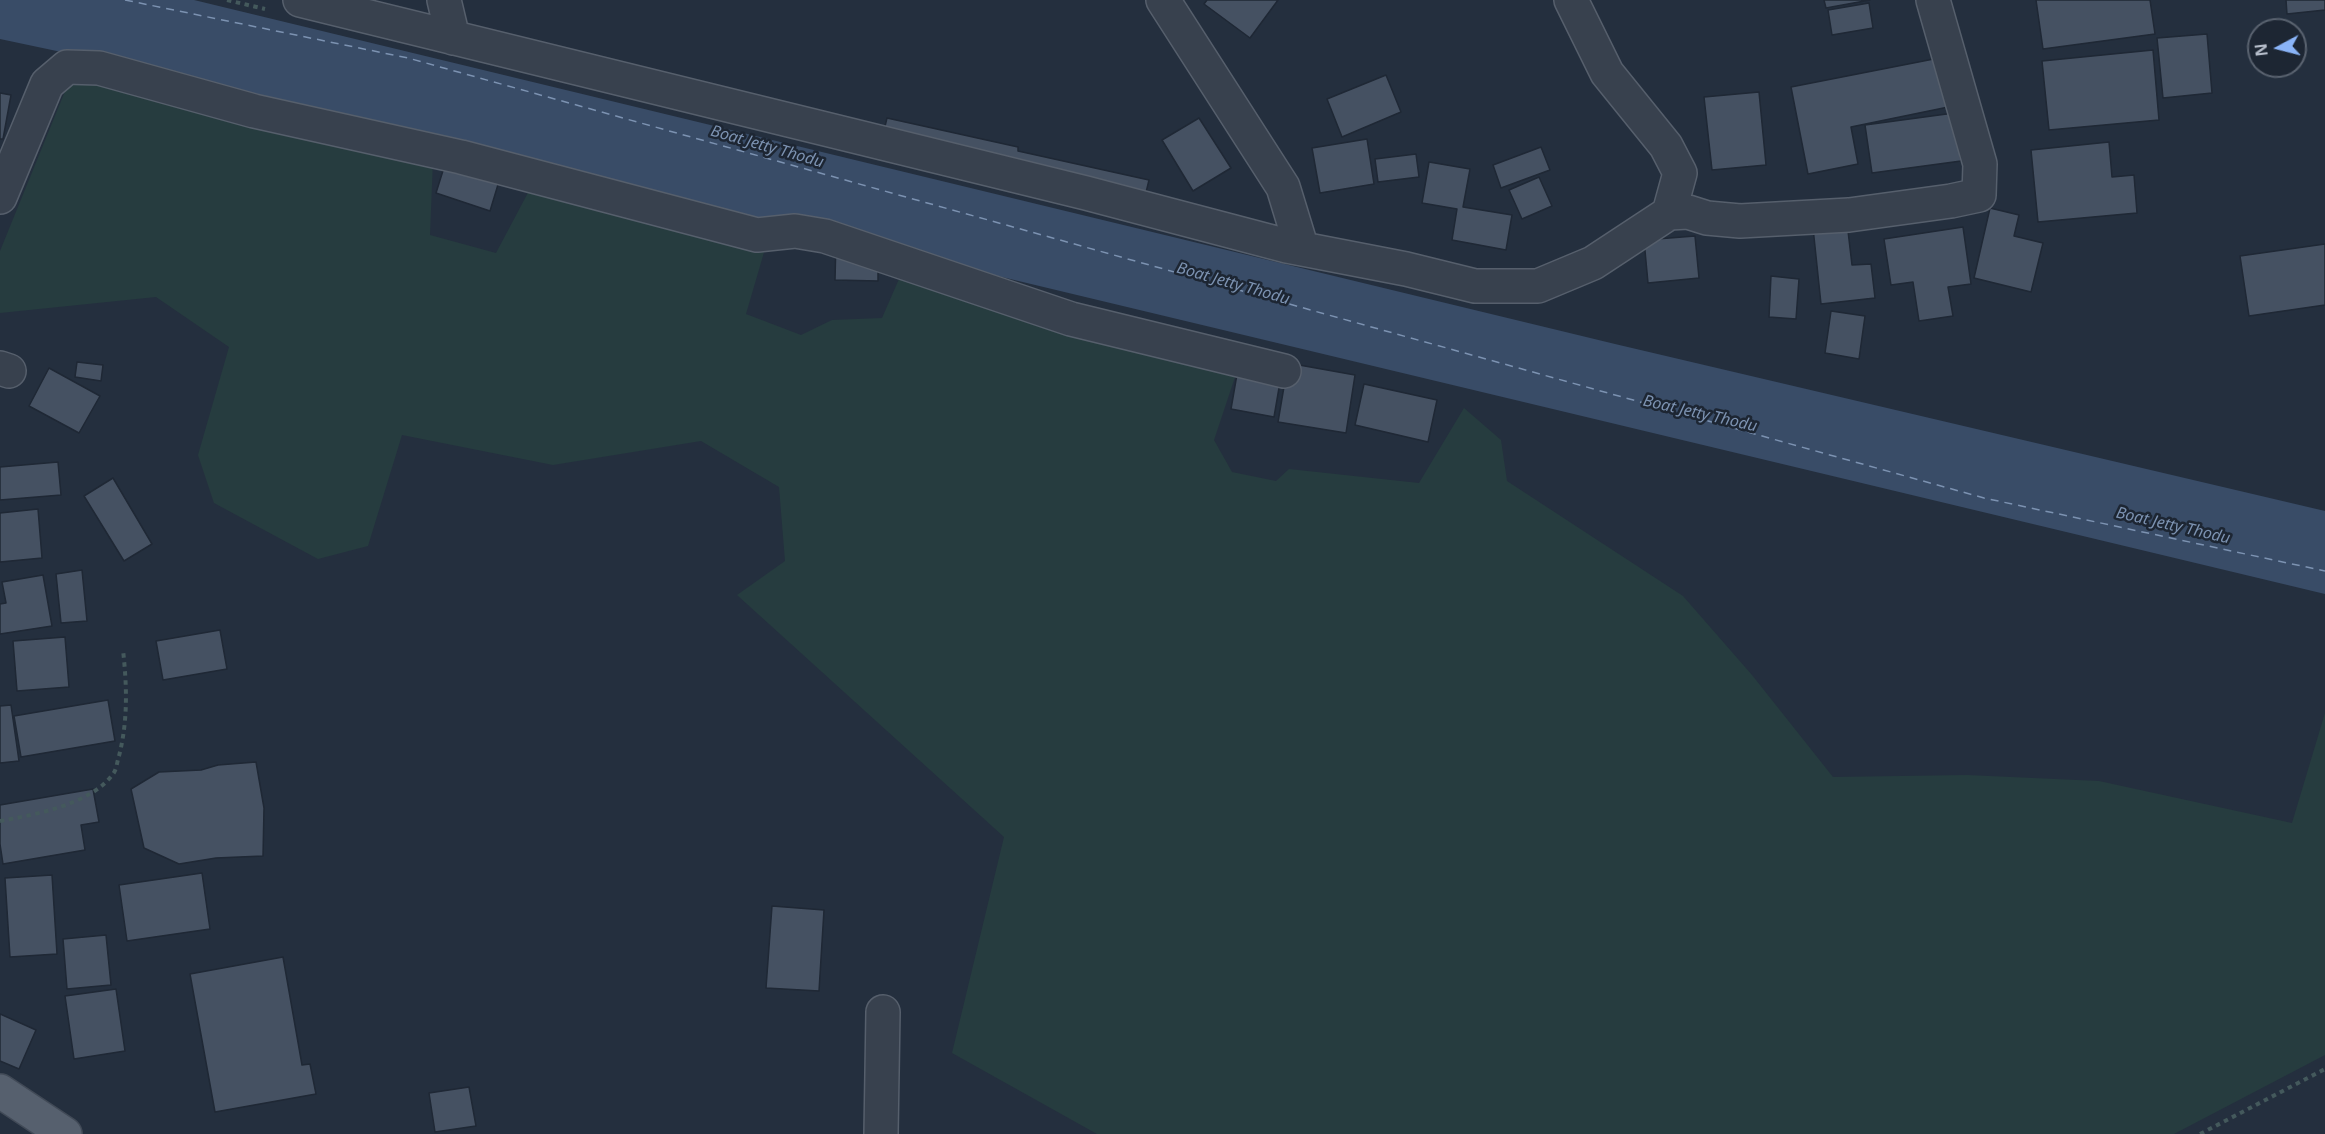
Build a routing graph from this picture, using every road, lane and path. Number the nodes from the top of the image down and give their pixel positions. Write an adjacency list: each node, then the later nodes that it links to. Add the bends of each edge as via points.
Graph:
1 (300, 0): 6 (street)
2 (444, 0): 6 (street)
3 (1163, 0): 9 (street, via 1283,187)
4 (1571, 0): 8 (street, via 1607,73 1666,146 1680,173)
5 (1933, 0): 8 (street, via 1980,164 1979,195 1849,215 1740,221 1688,212)
6 (453, 38): 9 (street)
7 (0, 196): 10 (street, via 47,84 67,67 99,68 254,111 473,160 757,235 795,231 825,236 1071,318)
8 (1669, 213): 9 (street, via 1593,263 1538,286 1475,286)
9 (1302, 249)
10 (1284, 371)
11 (123, 650): 12 (path, via 127,683 124,736 114,773 96,790 71,802)
12 (0, 821)
13 (883, 1012): 17 (street)
14 (2325, 1070): 18 (path)
15 (0, 1091): 16 (main road)
16 (65, 1134)
17 (881, 1134)
18 (2200, 1134)

